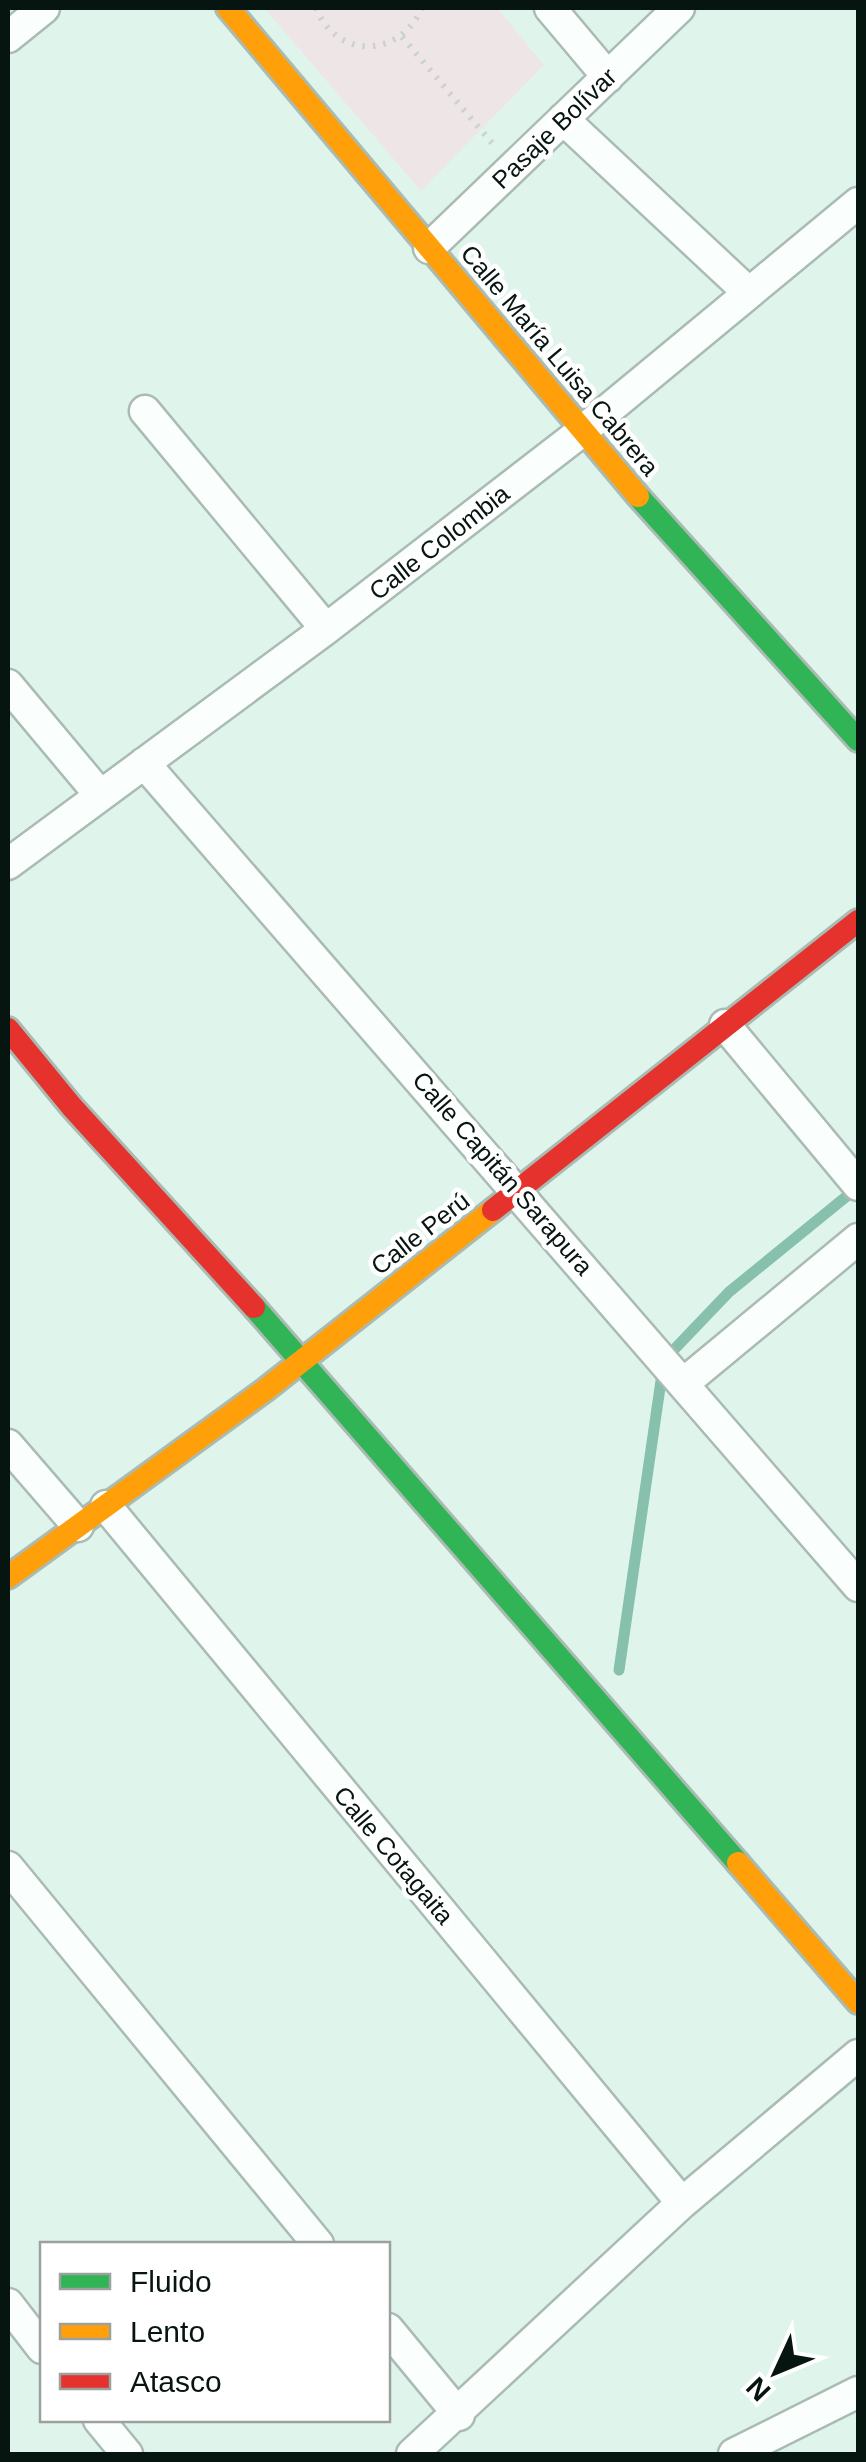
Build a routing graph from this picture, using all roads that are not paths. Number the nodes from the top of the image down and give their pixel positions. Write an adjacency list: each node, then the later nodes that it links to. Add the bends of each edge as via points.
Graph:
1 (44, 8): 5 (street)
2 (228, 8): 9 (street, Calle María Luisa Cabrera)
3 (550, 8): 6 (street)
4 (679, 8): 6 (street, Pasaje Bolívar)
5 (8, 38)
6 (608, 77): 7 (street, Pasaje Bolívar)
7 (564, 119): 9 (street, Pasaje Bolívar); 10 (street)
8 (858, 202): 10 (street, Calle Colombia)
9 (428, 248): 12 (street, Calle María Luisa Cabrera)
10 (749, 294): 12 (street, Calle Colombia)
11 (146, 411): 13 (street)
12 (581, 432): 13 (street, Calle Colombia); 15 (street, Calle María Luisa Cabrera)
13 (326, 630): 16 (street, Calle Colombia)
14 (8, 686): 17 (street)
15 (858, 740)
16 (144, 763): 17 (street, Calle Colombia); 23 (street, Calle Capitán Sarapura)
17 (100, 795): 18 (street, Calle Colombia)
18 (8, 864)
19 (858, 920): 20 (street, Calle Perú)
20 (725, 1025): 22 (street); 23 (street, Calle Perú)
21 (8, 1028): 25 (street)
22 (858, 1184)
23 (519, 1191): 25 (street, Calle Perú); 26 (street, Calle Capitán Sarapura)
24 (858, 1239): 26 (street)
25 (302, 1360): 28 (street, Calle Perú); 33 (street)
26 (684, 1383): 31 (street, Calle Capitán Sarapura)
27 (8, 1444): 29 (street)
28 (106, 1506): 29 (street, Calle Perú); 35 (street, Calle Cotagaita)
29 (78, 1526): 30 (street, Calle Perú)
30 (8, 1578)
31 (858, 1586)
32 (8, 1868): 36 (street)
33 (858, 2002)
34 (858, 2055): 35 (street)
35 (682, 2203): 41 (street)
36 (316, 2242)
37 (8, 2304): 39 (street)
38 (390, 2331): 41 (street)
39 (40, 2345)
40 (858, 2392): 45 (street)
41 (458, 2415): 44 (street)
42 (101, 2422): 43 (street)
43 (127, 2454)
44 (412, 2454)
45 (734, 2454)

